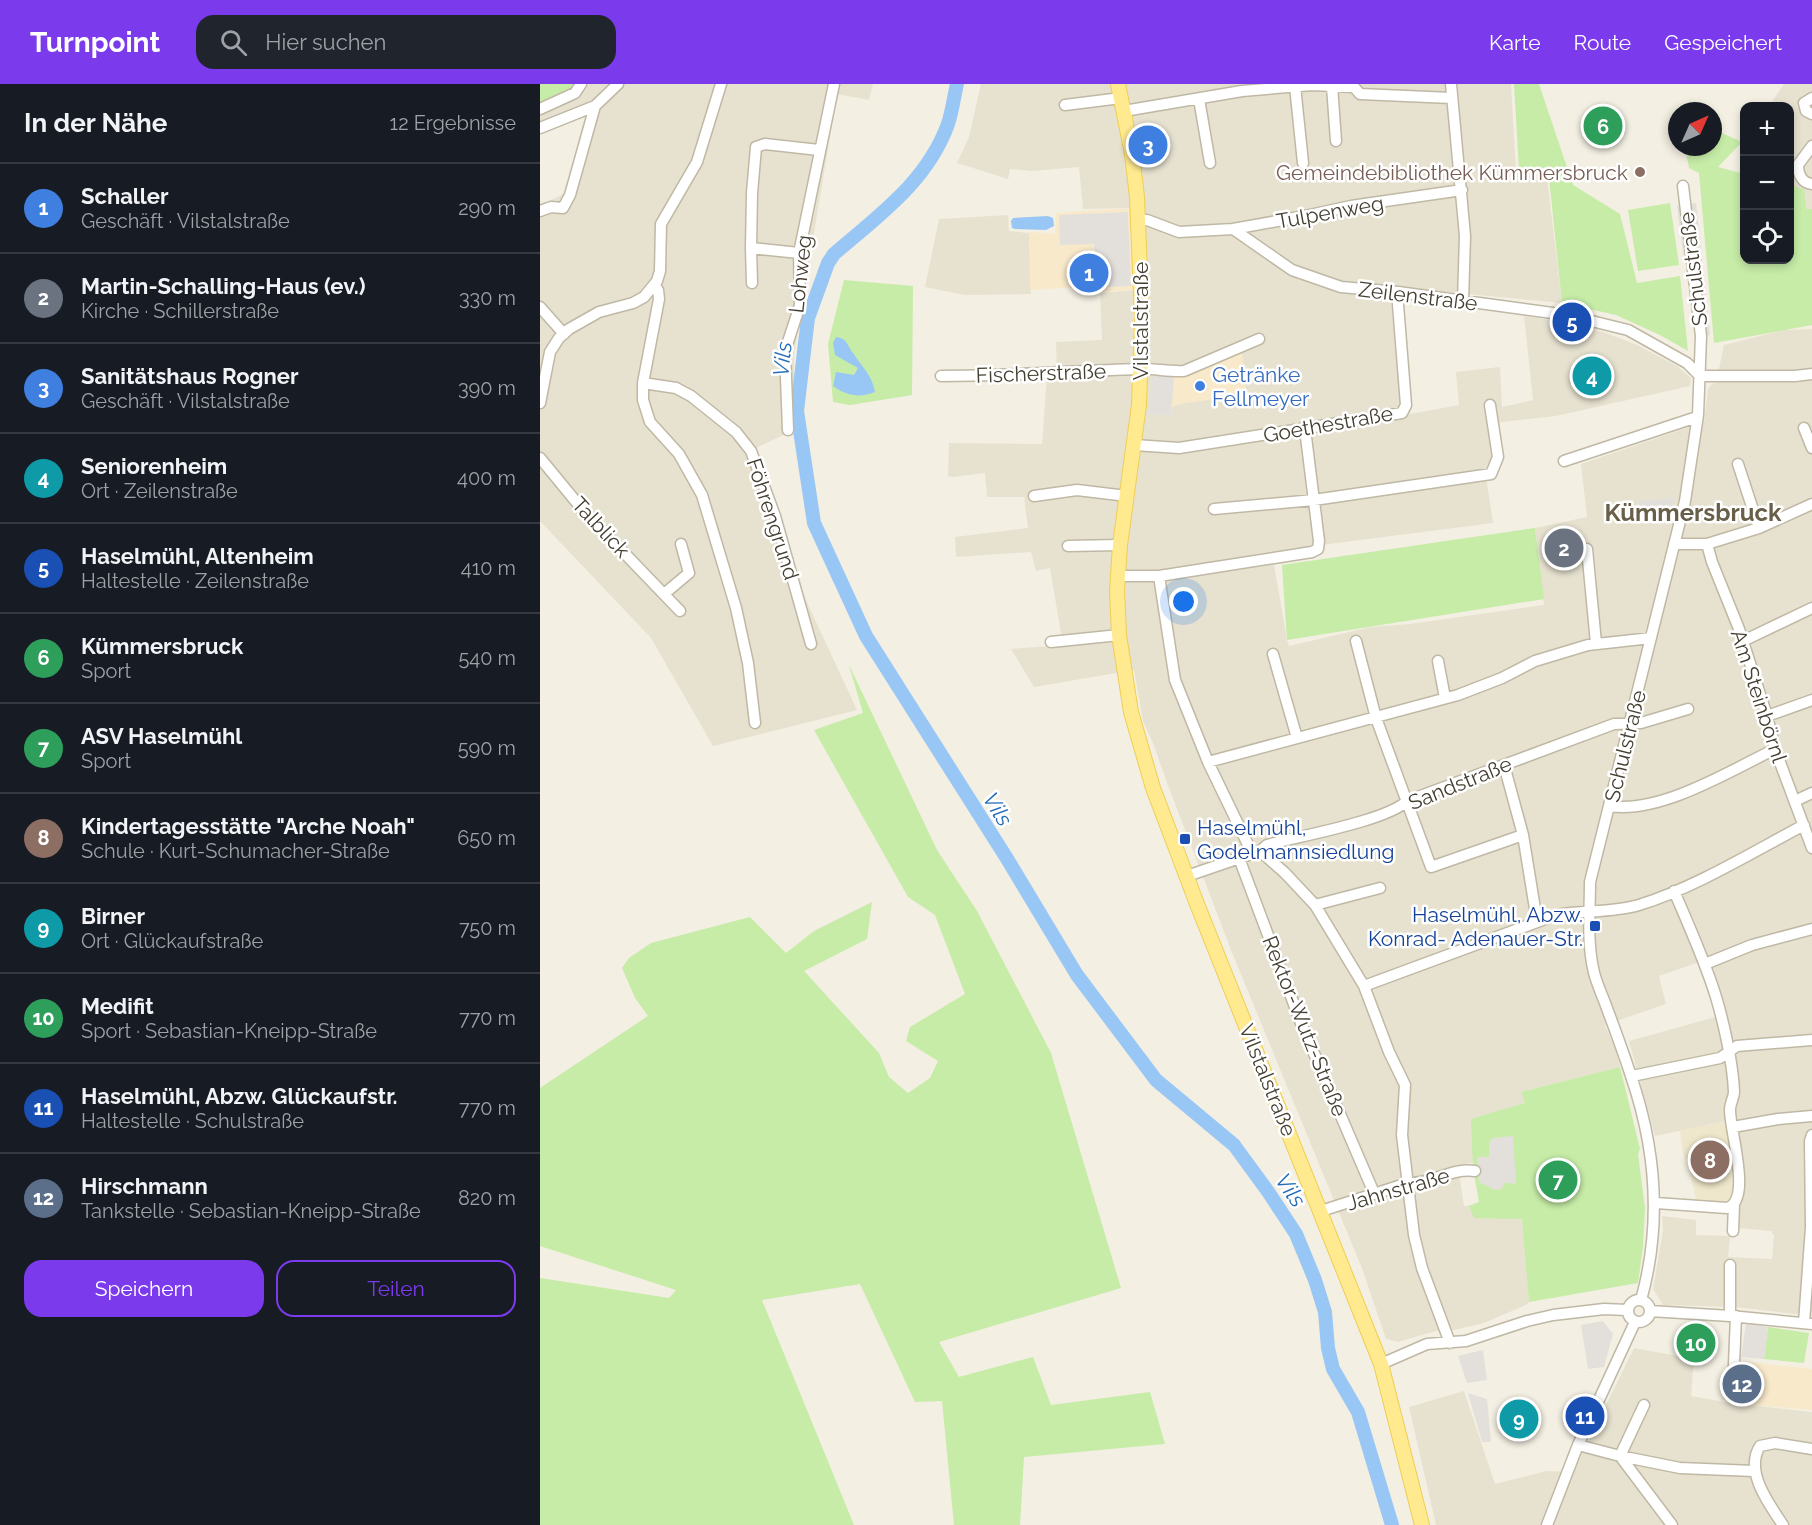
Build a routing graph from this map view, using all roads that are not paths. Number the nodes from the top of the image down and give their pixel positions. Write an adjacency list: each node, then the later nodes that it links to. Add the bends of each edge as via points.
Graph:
1 (581, 84): 15 (street, via 575,93)
2 (618, 84): 14 (street)
3 (721, 84): 34 (street, via 697,162 661,224 660,270)
4 (834, 84): 20 (street, Lohweg)
5 (1118, 84): 13 (main road, Vilstalstraße)
6 (1451, 84): 9 (street)
7 (1295, 86): 8 (street); 11 (street); 23 (street)
8 (1332, 86): 9 (street, via 1354,87 1360,94); 18 (street)
9 (1451, 98): 27 (street)
10 (1812, 98): 16 (street, via 1804,103 1806,111)
11 (1198, 99): 13 (street); 22 (street)
12 (1065, 105): 13 (street)
13 (1123, 105): 29 (main road, Vilstalstraße)
14 (595, 106): 17 (street); 28 (street, via 570,195 563,208 551,207)
15 (540, 109)
16 (1812, 114)
17 (540, 128)
18 (1336, 141)
19 (1812, 146): 21 (street)
20 (819, 150): 31 (street, via 765,144 756,147); 32 (street, Lohweg)
21 (1794, 160)
22 (1210, 163)
23 (1303, 163)
24 (1794, 166): 25 (street, via 1800,177)
25 (1812, 184)
26 (1683, 186): 43 (street, Schulstraße, via 1701,336)
27 (1462, 190): 30 (street, Tulpenweg); 36 (street)
28 (540, 212)
29 (1138, 220): 30 (street, via 1179,232); 40 (main road, Vilstalstraße)
30 (1233, 229): 35 (street, Zeilenstraße, via 1292,270 1341,287)
31 (751, 248): 32 (street); 33 (street)
32 (799, 254): 50 (street, Lohweg, via 800,305 786,351)
33 (752, 283)
34 (654, 285): 38 (street, via 633,303 599,312); 44 (street, via 659,299)
35 (1397, 292): 36 (street, Zeilenstraße); 49 (street, Goethestraße, via 1406,409 1402,413)
36 (1463, 301): 43 (street, Zeilenstraße, via 1568,315 1628,330 1687,363)
37 (540, 307): 38 (street)
38 (564, 334): 45 (street, via 550,352)
39 (1259, 339): 40 (street, Fischerstraße, via 1184,371)
40 (1142, 369): 42 (street, Fischerstraße); 51 (main road, Vilstalstraße)
41 (1812, 374): 43 (street)
42 (940, 376)
43 (1700, 376): 47 (street, Schulstraße)
44 (644, 383): 79 (street, Föhrengrund, via 676,388 691,396 736,432 751,451 775,516); 87 (street, via 643,400 650,422 680,454 702,495 736,608)
45 (540, 403)
46 (1490, 405): 58 (street, via 1498,457 1491,474)
47 (1697, 417): 54 (street); 63 (street, Schulstraße, via 1685,501)
48 (1804, 428): 52 (street)
49 (1305, 429): 51 (street, Goethestraße, via 1179,448); 58 (street)
50 (788, 430)
51 (1134, 445): 57 (main road, Vilstalstraße)
52 (1812, 448)
53 (540, 458): 70 (street, Talblick, via 582,509)
54 (1564, 461)
55 (1738, 464): 61 (street)
56 (1034, 496): 57 (street, via 1077,490)
57 (1127, 496): 65 (main road, Vilstalstraße)
58 (1314, 500): 60 (street); 69 (street, via 1319,541 1318,549 1312,552)
59 (1812, 504): 61 (street)
60 (1214, 508)
61 (1759, 528): 64 (street)
62 (681, 544): 70 (street, via 689,573)
63 (1674, 544): 64 (street); 74 (street, Schulstraße)
64 (1707, 544): 76 (street, Am Steinbörnl)
65 (1120, 545): 66 (street); 68 (main road, Vilstalstraße)
66 (1068, 546)
67 (1587, 549): 78 (street)
68 (1118, 576): 69 (street); 73 (main road, Vilstalstraße)
69 (1159, 576): 91 (street, via 1175,680)
70 (664, 594): 72 (street, Talblick)
71 (1812, 608): 76 (street)
72 (680, 611)
73 (1119, 634): 77 (street); 102 (main road, Vilstalstraße, via 1139,743)
74 (1651, 638): 78 (street); 88 (street, Schulstraße)
75 (1356, 640): 86 (street)
76 (1743, 641): 85 (street, Am Steinbörnl)
77 (1051, 642)
78 (1596, 643): 82 (street, via 1535,661 1502,678)
79 (811, 644)
80 (1273, 654): 89 (street)
81 (1438, 661): 82 (street)
82 (1445, 698): 86 (street)
83 (1812, 700): 85 (street)
84 (1688, 709): 88 (street, Sandstraße)
85 (1767, 716): 90 (street, Am Steinbörnl)
86 (1376, 718): 89 (street); 94 (street)
87 (755, 723)
88 (1631, 723): 92 (street, Sandstraße, via 1614,724); 96 (street, Schulstraße)
89 (1297, 738): 91 (street)
90 (1775, 749): 95 (street, Am Steinbörnl); 96 (street, via 1663,800 1633,807)
91 (1208, 762): 100 (street)
92 (1504, 765): 94 (street, Sandstraße); 98 (street)
93 (1812, 792): 95 (street)
94 (1407, 801): 98 (street, via 1431,867); 100 (street, Sandstraße, via 1378,816 1267,845)
95 (1795, 801): 97 (street, Am Steinbörnl)
96 (1610, 806): 106 (street, Schulstraße, via 1590,882)
97 (1804, 825): 99 (street, Am Steinbörnl); 104 (street)
98 (1523, 835): 107 (street)
99 (1812, 848)
100 (1256, 852): 101 (street, Sandstraße); 105 (street, via 1285,873)
101 (1239, 858): 102 (street, Sandstraße); 119 (street, Rektor-Wutz-Straße, via 1301,1023)
102 (1187, 876): 122 (main road, Vilstalstraße)
103 (1380, 888): 105 (street)
104 (1674, 891): 106 (street, via 1638,905); 109 (street)
105 (1315, 905): 110 (street)
106 (1590, 912): 107 (street); 113 (street, Schulstraße, via 1593,970)
107 (1537, 921): 110 (street)
108 (1812, 929): 109 (street, via 1752,945)
109 (1705, 964): 112 (street)
110 (1365, 986): 118 (street, via 1389,1052 1406,1085 1402,1135)
111 (1812, 1040): 112 (street, via 1737,1046)
112 (1728, 1051): 113 (street, via 1720,1058); 115 (street, via 1734,1094 1730,1109)
113 (1632, 1076): 120 (street, Schulstraße, via 1648,1139)
114 (1812, 1116): 115 (street)
115 (1733, 1127): 121 (street, via 1738,1195)
116 (1812, 1135): 124 (street)
117 (1475, 1171): 118 (street, Jahnstraße, via 1464,1169 1419,1184)
118 (1408, 1183): 119 (street, Jahnstraße); 132 (street, via 1422,1268)
119 (1374, 1193): 122 (street, Jahnstraße)
120 (1656, 1203): 121 (street, via 1727,1208); 126 (street, Schulstraße)
121 (1734, 1204): 123 (street)
122 (1321, 1211): 133 (main road, Vilstalstraße)
123 (1733, 1231)
124 (1810, 1262): 131 (street)
125 (1730, 1265): 129 (street)
126 (1641, 1300): 127 (street, via 1634,1301); 128 (street)
127 (1627, 1310): 130 (street); 132 (street, via 1553,1315)
128 (1650, 1311): 129 (street); 130 (street, via 1646,1320)
129 (1733, 1316): 131 (street); 134 (street)
130 (1635, 1322): 136 (street)
131 (1808, 1323)
132 (1450, 1343): 133 (street, via 1427,1344)
133 (1382, 1364): 140 (main road, Vilstalstraße)
134 (1733, 1388)
135 (1644, 1405): 138 (street)
136 (1578, 1445): 138 (street); 141 (street)
137 (1812, 1449): 139 (street, via 1775,1443 1760,1446)
138 (1620, 1456): 139 (street, via 1680,1468); 142 (street)
139 (1754, 1471): 143 (street)
140 (1422, 1525)
141 (1547, 1525)
142 (1672, 1525)
143 (1783, 1525)

